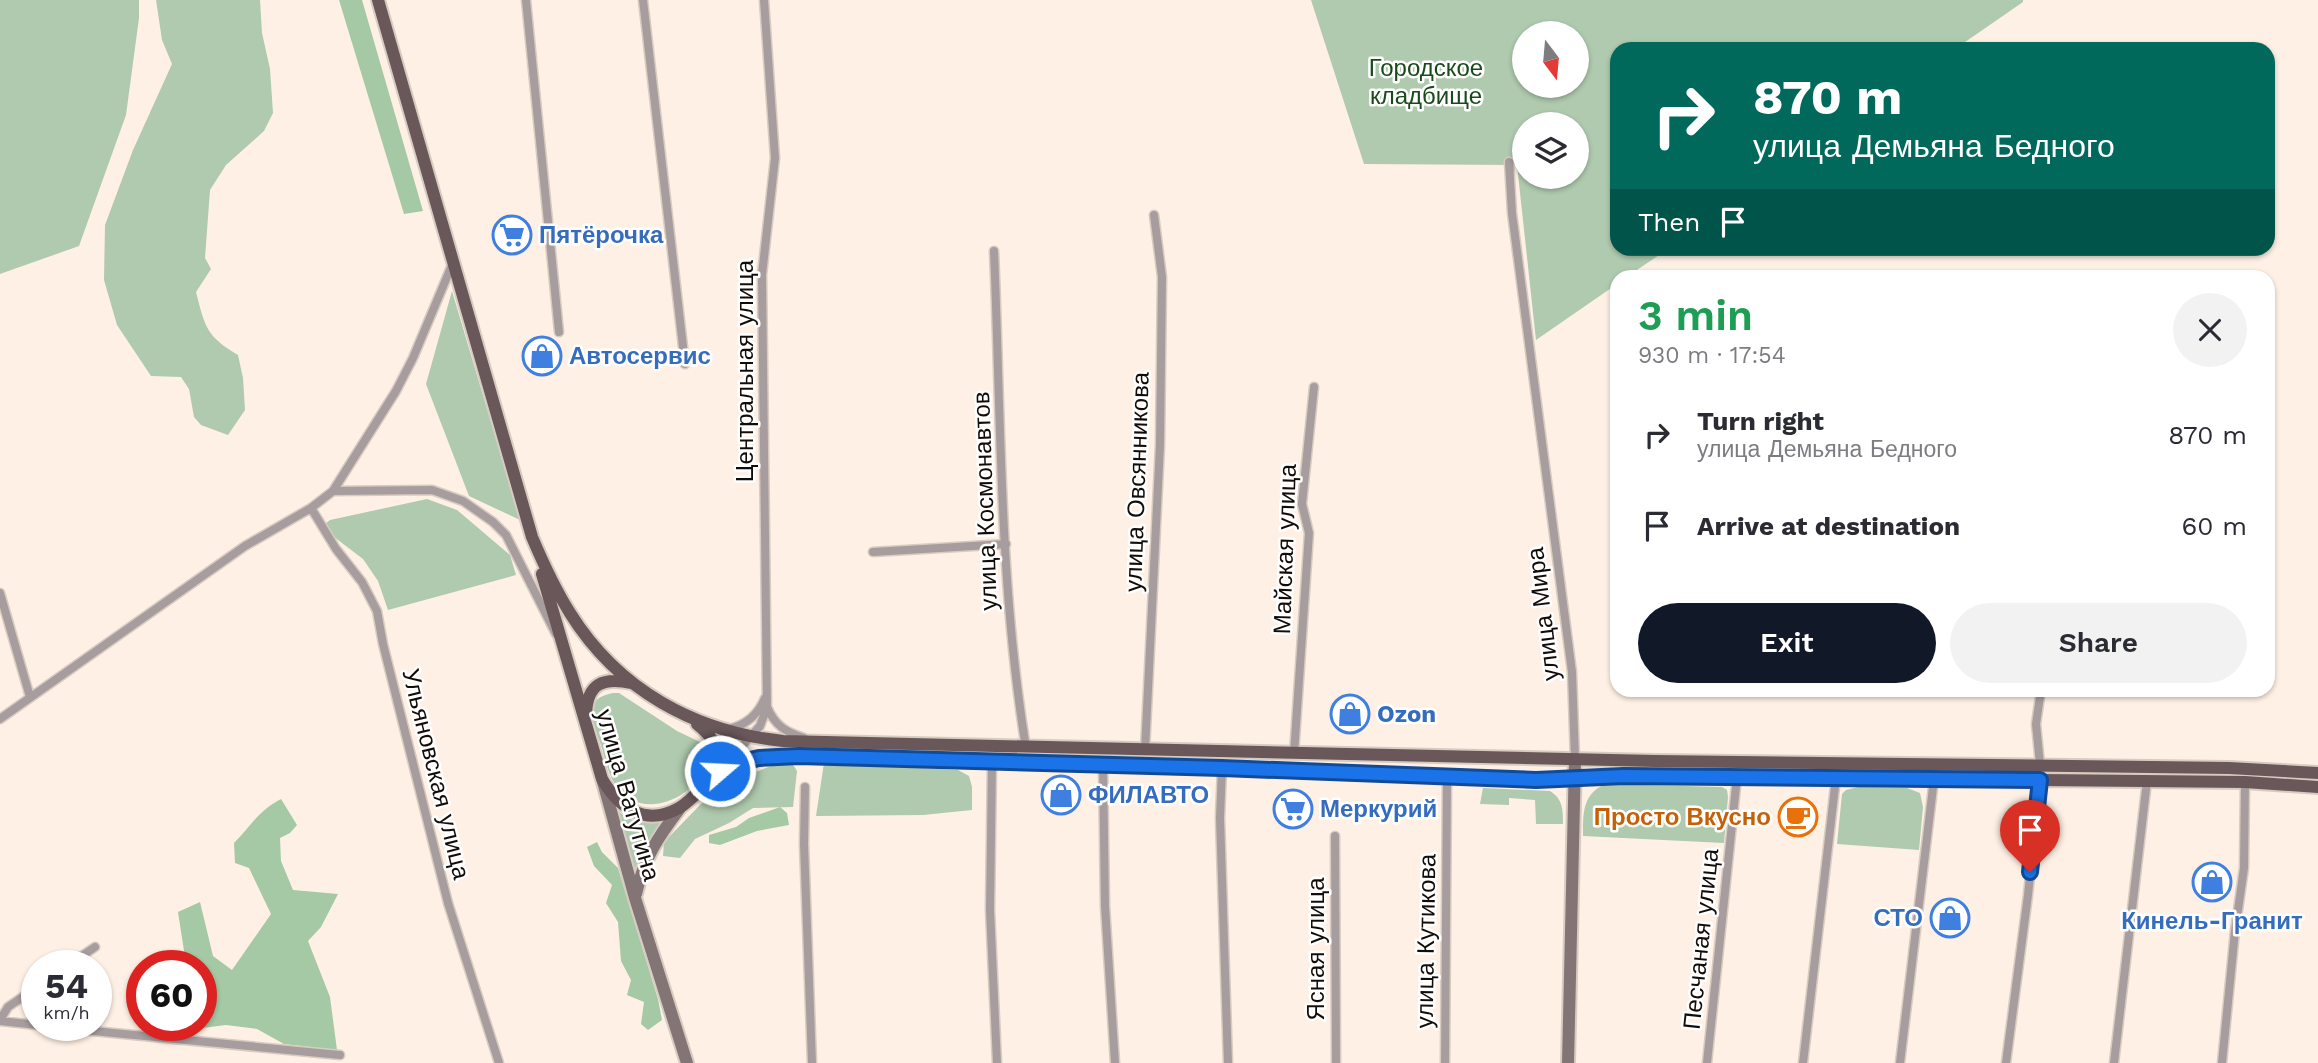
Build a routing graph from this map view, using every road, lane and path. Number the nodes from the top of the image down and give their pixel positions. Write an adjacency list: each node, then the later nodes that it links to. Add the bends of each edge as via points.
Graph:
1 (378, 0): 8 (main road)
2 (526, 0): 9 (street)
3 (643, 0): 10 (street)
4 (764, 0): 20 (street, Центральная улица, via 775,158 762,275)
5 (1509, 162): 33 (street, улица Мира, via 1572,671)
6 (1154, 215): 31 (street, улица Овсянникова, via 1162,276 1160,445)
7 (994, 251): 15 (street, улица Космонавтов)
8 (452, 265): 12 (street, via 396,391); 14 (main road)
9 (559, 332)
10 (685, 364)
11 (1314, 387): 32 (street, Майская улица, via 1302,504 1309,533)
12 (333, 491): 13 (street); 18 (street, via 432,490 463,501 506,535)
13 (311, 508): 21 (street, via 245,546); 61 (street, Ульяновская улица, via 377,611 448,903)
14 (532, 537): 18 (main road, улица Ватутина); 19 (main road, via 570,613)
15 (1006, 544): 16 (street); 30 (street, улица Космонавтов, via 1015,681)
16 (873, 552)
17 (0, 593): 21 (street)
18 (564, 648): 26 (main road, улица Ватутина)
19 (632, 683): 25 (main road); 26 (main road, via 615,679 598,685 587,704)
20 (767, 692): 23 (street, Центральная улица); 27 (street, via 754,716)
21 (30, 697): 24 (street)
22 (2040, 697): 36 (street, via 2036,724)
23 (767, 707): 28 (street, Центральная улица); 29 (street, via 786,732)
24 (0, 719)
25 (691, 719): 27 (main road); 38 (main road, via 715,742)
26 (586, 722): 43 (main road, улица Ватутина)
27 (725, 730): 28 (main road)
28 (751, 738): 29 (main road); 38 (street, Центральная улица)
29 (813, 741): 30 (main road)
30 (1026, 748): 31 (main road)
31 (1145, 750): 32 (main road)
32 (1294, 754): 33 (main road)
33 (1575, 759): 36 (main road); 44 (main road, улица Мира)
34 (992, 761): 35 (main road); 38 (main road, via 778,756); 64 (street, via 990,910)
35 (1103, 764): 37 (main road); 65 (street, via 1105,906)
36 (2040, 764): 39 (main road)
37 (1222, 768): 41 (main road); 66 (street)
38 (720, 771): 51 (main road)
39 (2318, 773)
40 (1737, 777): 42 (main road); 44 (main road); 70 (street, Песчаная улица)
41 (1447, 778): 44 (main road); 68 (street, улица Кутикова)
42 (1836, 778): 45 (main road); 71 (street)
43 (602, 779): 51 (main road, via 620,804 636,813 657,815); 53 (main road, улица Ватутина)
44 (1575, 779): 69 (main road, улица Мира)
45 (1934, 779): 46 (main road); 72 (street)
46 (2040, 780): 47 (main road); 73 (street)
47 (2147, 781): 48 (main road); 74 (street)
48 (2245, 782): 50 (main road); 75 (street, via 2244,868)
49 (805, 787): 63 (street)
50 (2318, 787)
51 (680, 808): 53 (main road, via 650,850)
52 (1335, 836): 67 (street, Ясная улица)
53 (635, 898): 62 (main road, улица Ватутина)
54 (95, 947): 55 (street)
55 (91, 950)
56 (21, 998): 57 (street, via 8,1007)
57 (0, 1021): 58 (street)
58 (21, 1023)
59 (112, 1032): 60 (street)
60 (340, 1055)
61 (499, 1063)
62 (687, 1063)
63 (812, 1063)
64 (997, 1063)
65 (1115, 1063)
66 (1228, 1063)
67 (1336, 1063)
68 (1445, 1063)
69 (1568, 1063)
70 (1707, 1063)
71 (1803, 1063)
72 (1900, 1063)
73 (2006, 1063)
74 (2113, 1063)
75 (2222, 1063)

